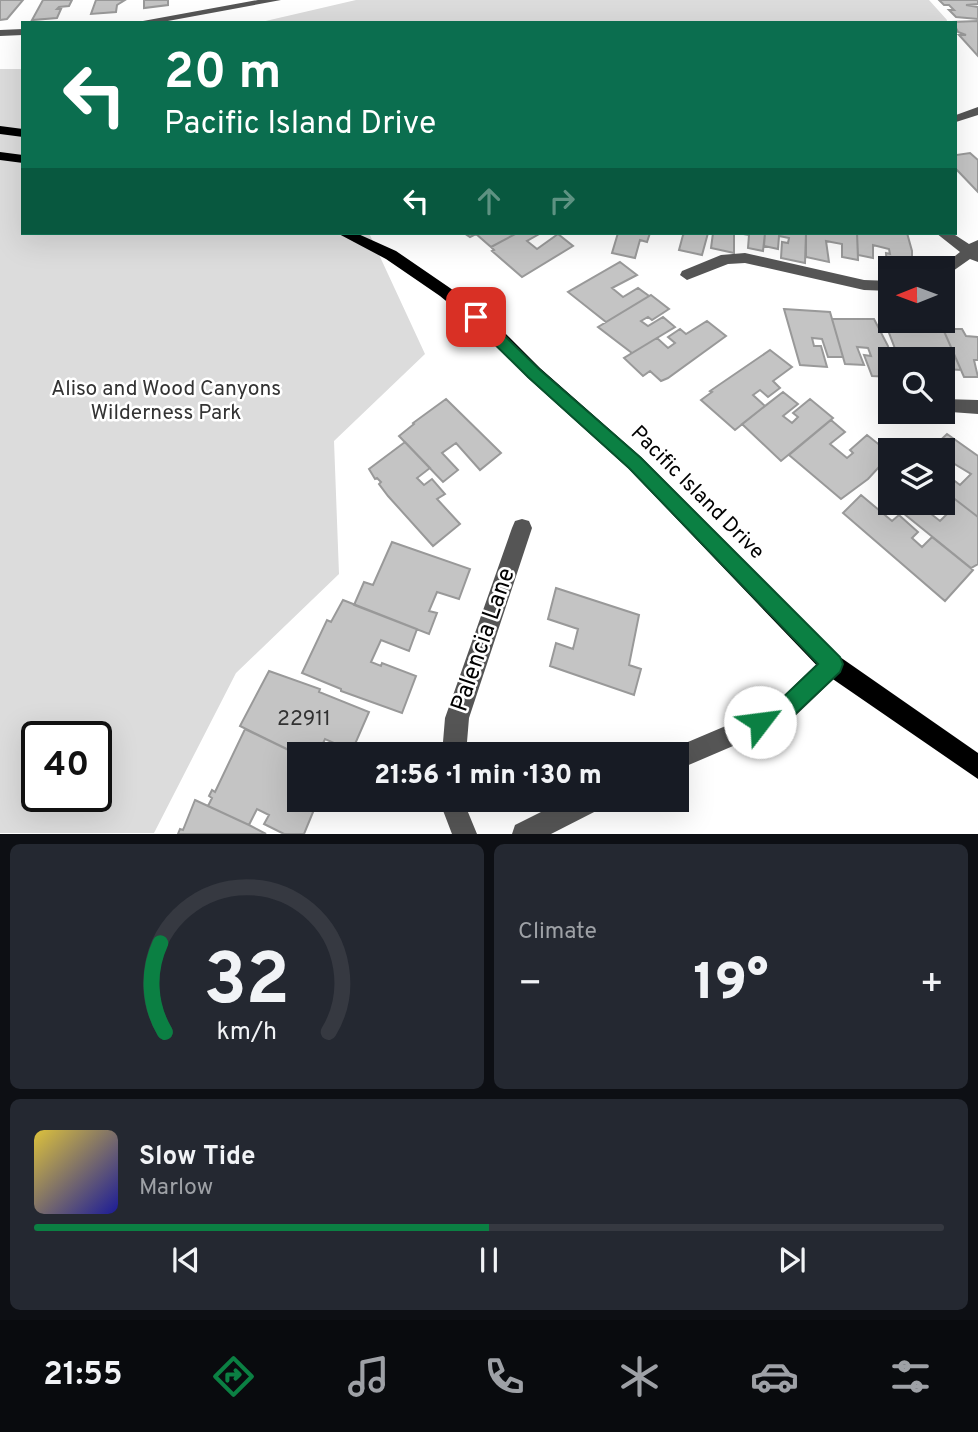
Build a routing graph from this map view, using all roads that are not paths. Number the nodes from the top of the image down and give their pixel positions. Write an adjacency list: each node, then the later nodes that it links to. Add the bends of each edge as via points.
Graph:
1 (276, 0): 2 (street)
2 (149, 21)
3 (21, 32): 4 (street)
4 (0, 33)
5 (978, 111): 6 (street)
6 (957, 119)
7 (0, 130): 8 (main road)
8 (21, 133)
9 (0, 156): 10 (main road)
10 (21, 159)
11 (348, 235): 20 (main road, Pacific Island Drive, via 391,255 491,329 635,463)
12 (946, 235): 13 (street)
13 (974, 252): 14 (street)
14 (956, 264)
15 (687, 275): 16 (street, via 726,259 745,258)
16 (878, 286)
17 (955, 407): 18 (street)
18 (978, 407)
19 (522, 528): 21 (street, Palencia Lane, via 457,718)
20 (832, 664): 22 (street, via 781,714); 23 (main road, Pacific Island Drive)
21 (455, 742)
22 (689, 753)
23 (978, 767)
24 (456, 812): 26 (street)
25 (567, 812): 27 (street)
26 (465, 834)
27 (524, 834)

